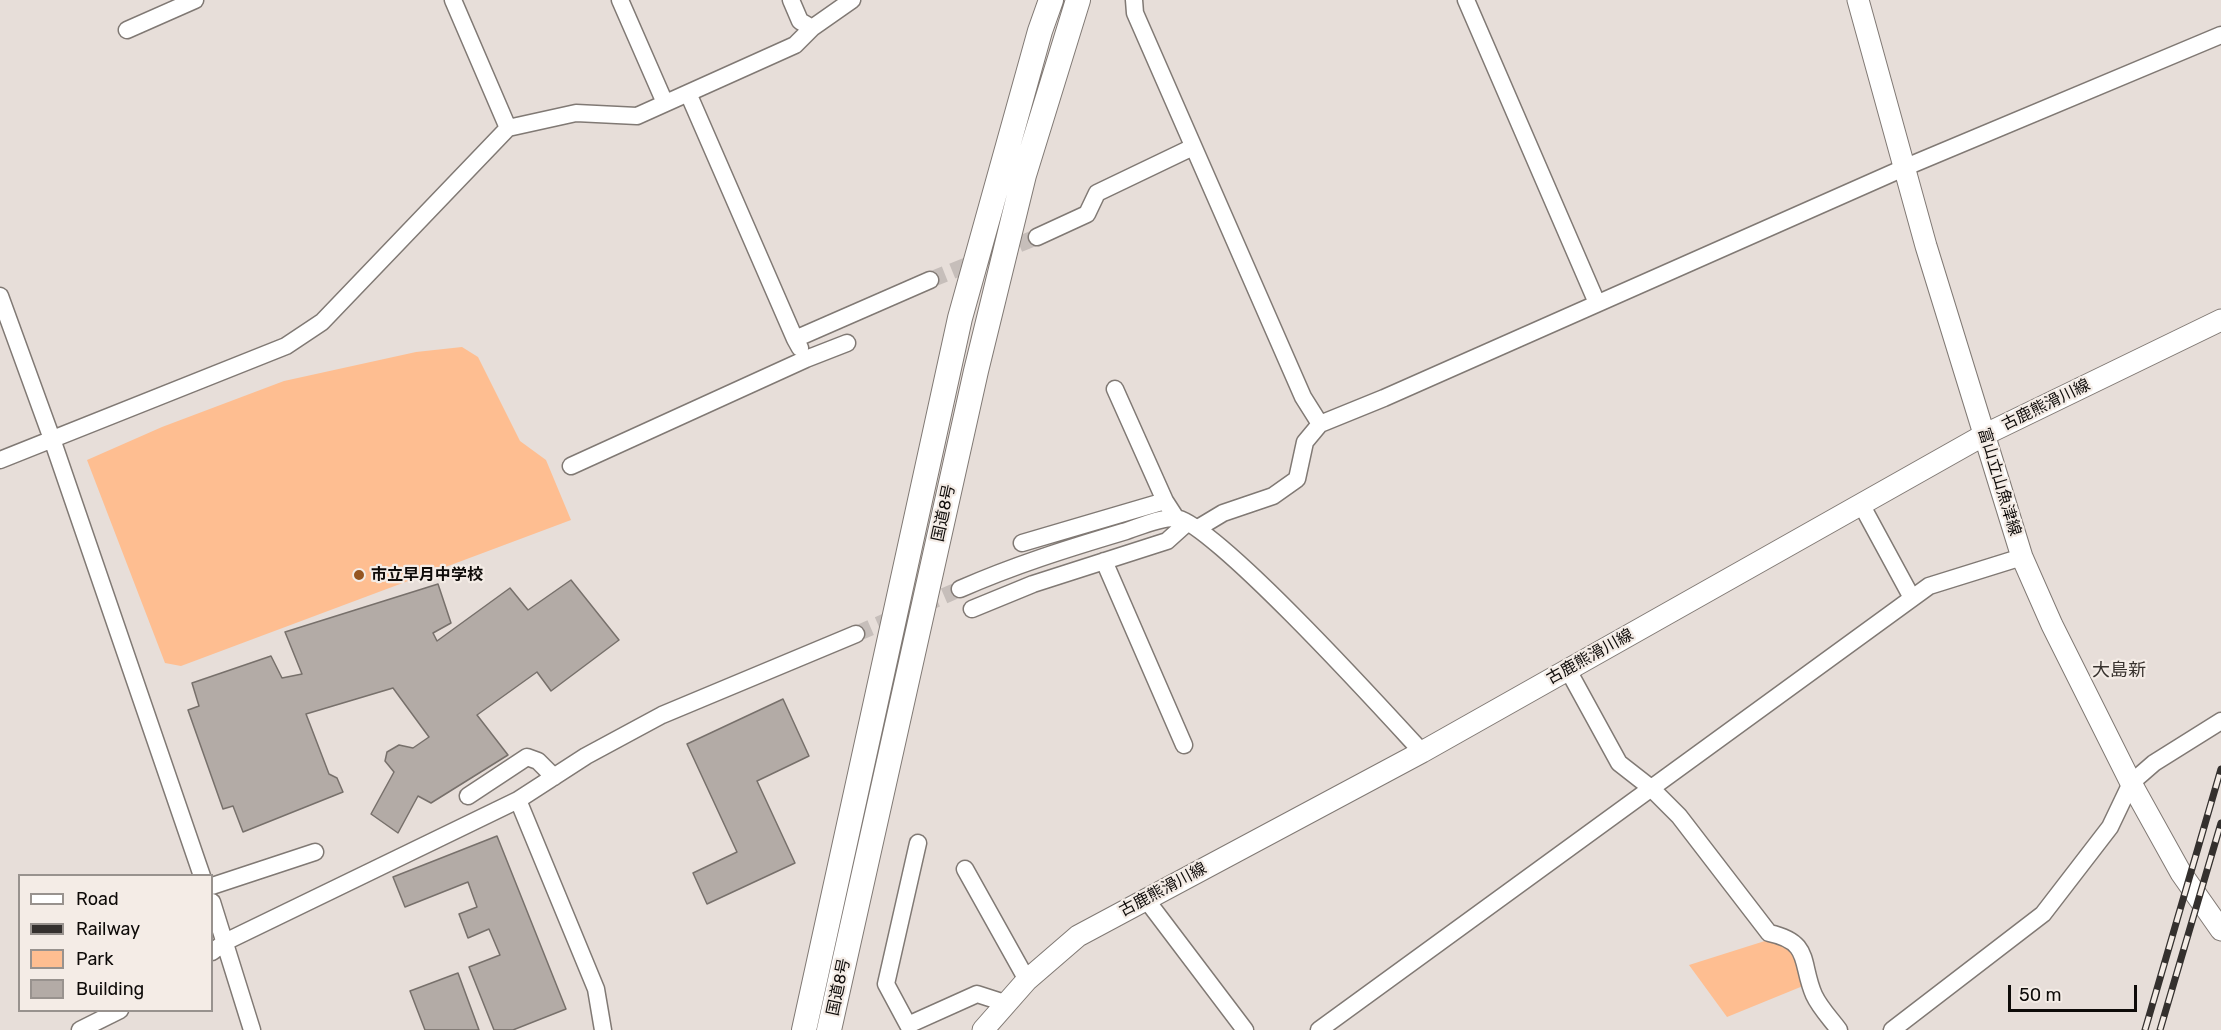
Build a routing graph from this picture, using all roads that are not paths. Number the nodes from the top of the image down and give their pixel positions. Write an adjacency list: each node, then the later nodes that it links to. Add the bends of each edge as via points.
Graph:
1 (195, 0): 12 (street)
2 (453, 0): 16 (street)
3 (620, 0): 15 (street)
4 (791, 0): 11 (street, via 800,21)
5 (852, 0): 11 (street)
6 (1051, 0): 67 (highway, 国道8号, via 960,318)
7 (1078, 0): 68 (highway, 国道8号, via 1024,175 978,359)
8 (1134, 0): 17 (street, via 1135,14)
9 (1466, 0): 22 (street)
10 (1858, 0): 18 (main road, 富山立山魚津線)
11 (812, 28): 14 (street, via 795,45)
12 (127, 30)
13 (2221, 35): 18 (street)
14 (688, 93): 15 (street); 24 (street)
15 (665, 103): 16 (street, via 637,116 576,113)
16 (508, 128): 30 (street, via 322,322 286,346)
17 (1193, 147): 19 (street, via 1097,194 1087,214); 28 (street, via 1303,397)
18 (1906, 166): 22 (street); 29 (main road, 富山立山魚津線, via 1926,246)
19 (1037, 237)
20 (930, 280): 24 (street)
21 (0, 296): 30 (street)
22 (1597, 303): 28 (street)
23 (2221, 320): 29 (main road, 古鹿熊滑川線)
24 (795, 339): 26 (street)
25 (847, 343): 26 (street)
26 (806, 359): 32 (street)
27 (1115, 389): 33 (street)
28 (1320, 424): 35 (street, via 1305,442 1297,479 1273,496)
29 (1984, 435): 34 (main road, 古鹿熊滑川線); 37 (main road, 富山立山魚津線)
30 (52, 439): 31 (street); 55 (street)
31 (0, 459)
32 (572, 466)
33 (1165, 501): 35 (street); 36 (street)
34 (1861, 504): 40 (street); 43 (main road, 古鹿熊滑川線)
35 (1187, 523): 38 (street, via 1167,541); 39 (street, via 1151,523 1014,565); 46 (street, via 1226,550)
36 (1022, 543)
37 (2022, 557): 40 (street, via 1929,586); 48 (main road, 富山立山魚津線)
38 (1104, 561): 41 (street); 45 (street)
39 (960, 589)
40 (1912, 598): 49 (street)
41 (972, 609)
42 (856, 634): 47 (street, via 662,715)
43 (1568, 670): 46 (main road, 古鹿熊滑川線); 49 (street, via 1619,764)
44 (2221, 721): 48 (street, via 2154,763)
45 (1184, 745)
46 (1422, 752): 57 (main road, 古鹿熊滑川線)
47 (554, 777): 50 (street, via 538,761 527,757); 51 (street)
48 (2131, 783): 59 (main road, 富山立山魚津線, via 2181,873); 73 (street, via 2110,827 2043,914)
49 (1651, 788): 71 (street); 72 (street, via 1678,816 1769,933 1800,946 1815,996)
50 (468, 796)
51 (518, 800): 60 (street); 66 (street, via 596,989)
52 (918, 843): 62 (street, via 886,984 908,1025 976,994)
53 (315, 852): 56 (street)
54 (965, 869): 61 (street)
55 (201, 874)
56 (213, 886)
57 (1145, 898): 61 (main road, 古鹿熊滑川線, via 1078,936); 70 (street)
58 (213, 910): 60 (street)
59 (2221, 930)
60 (218, 947): 65 (street)
61 (1027, 980): 62 (main road, 古鹿熊滑川線)
62 (1005, 1003): 69 (main road, 古鹿熊滑川線)
63 (118, 1012): 64 (street)
64 (80, 1030)
65 (252, 1030)
66 (603, 1030)
67 (804, 1030)
68 (829, 1030)
69 (983, 1030)
70 (1245, 1030)
71 (1319, 1030)
72 (1839, 1030)
73 (1892, 1030)

